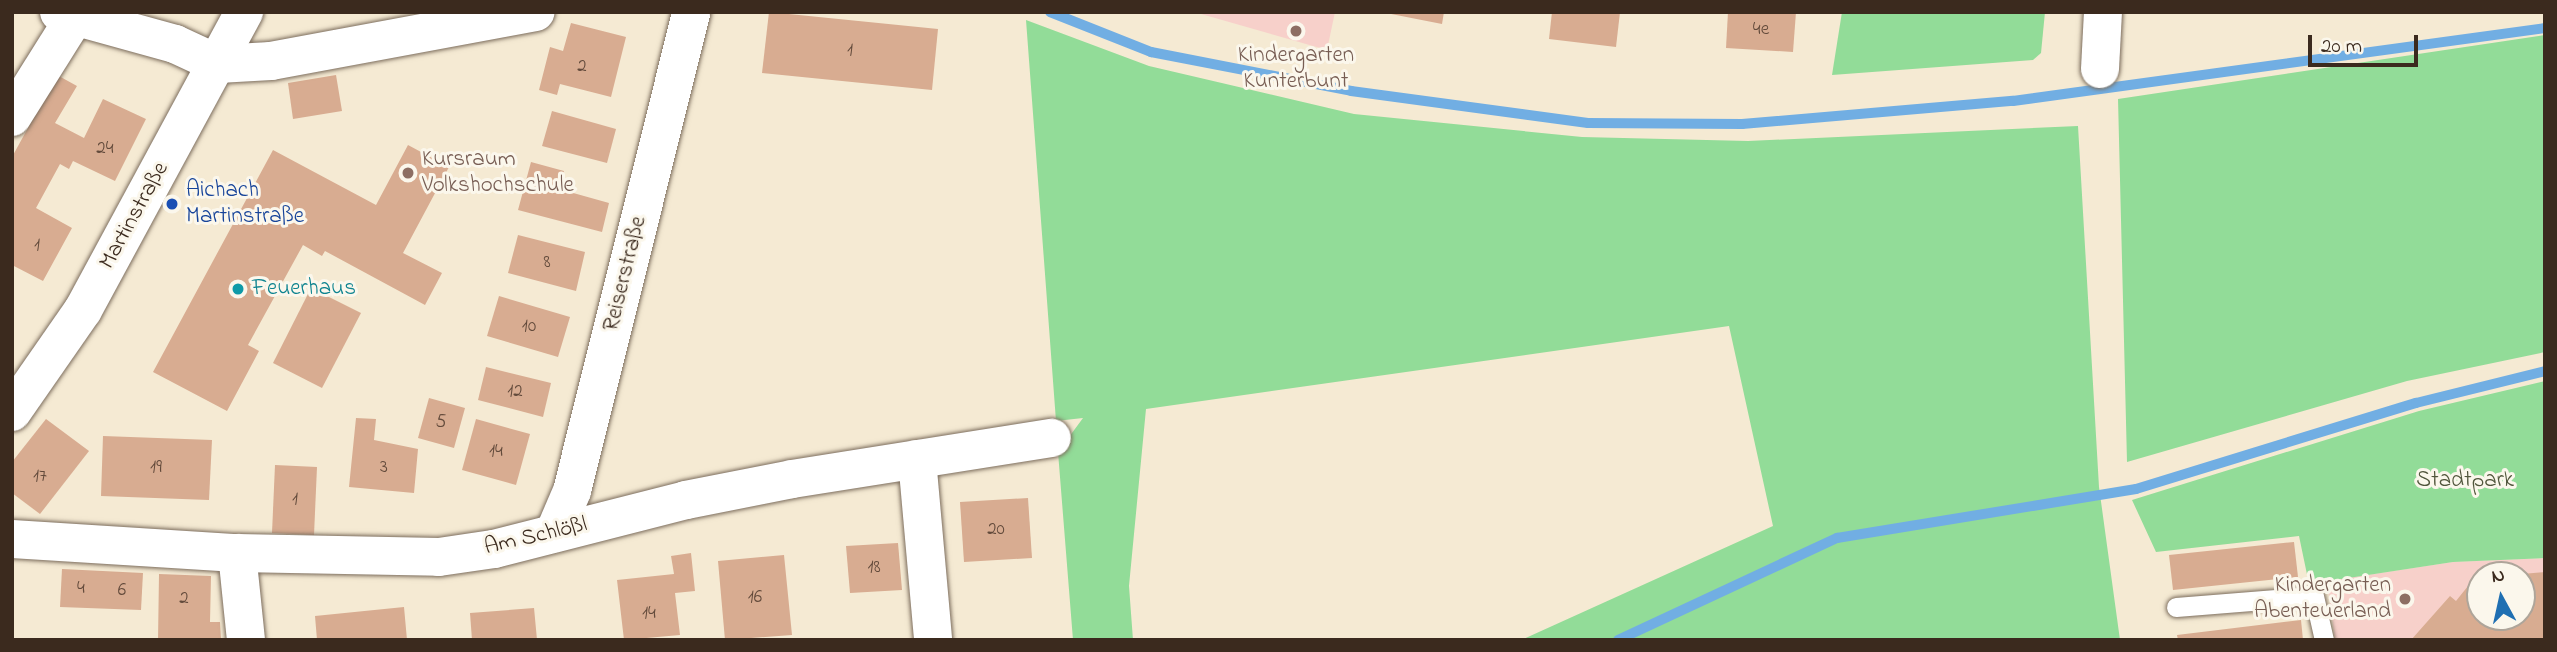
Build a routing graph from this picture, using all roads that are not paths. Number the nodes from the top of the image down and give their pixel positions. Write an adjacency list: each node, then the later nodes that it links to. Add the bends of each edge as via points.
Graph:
1 (244, 12): 6 (street, Martinstraße)
2 (535, 12): 6 (street, via 271,61)
3 (691, 12): 12 (street, Reiserstraße, via 572,491)
4 (2102, 12): 7 (street)
5 (67, 15): 6 (street, via 175,44); 8 (street)
6 (218, 64): 9 (street, Martinstraße, via 83,310)
7 (2099, 69)
8 (12, 117)
9 (12, 412)
10 (1052, 438): 11 (street, Am Schlößl)
11 (917, 459): 12 (street, Am Schlößl, via 713,495); 17 (street)
12 (554, 533): 14 (street, Am Schlößl, via 439,557)
13 (12, 539): 14 (street, Am Schlößl)
14 (237, 552): 16 (street)
15 (2176, 607): 18 (lane, via 2314,596)
16 (246, 640)
17 (933, 640)
18 (2324, 640)

